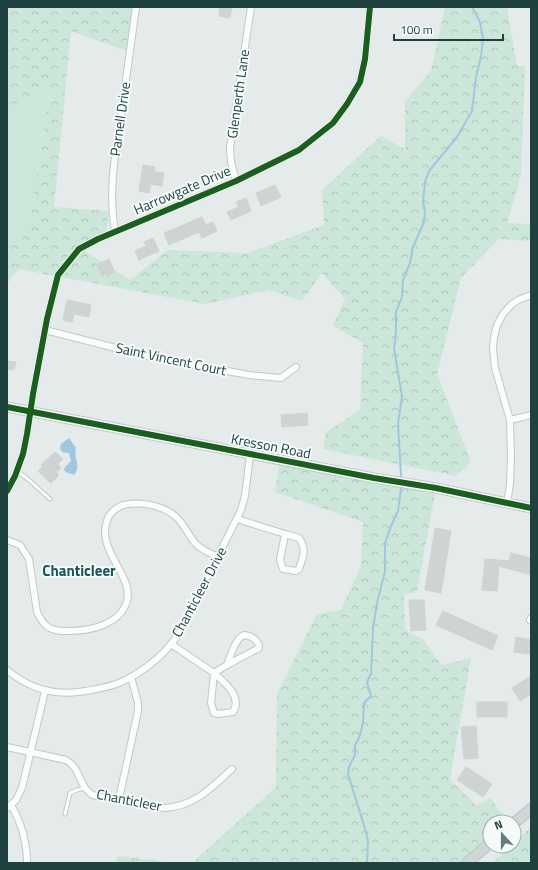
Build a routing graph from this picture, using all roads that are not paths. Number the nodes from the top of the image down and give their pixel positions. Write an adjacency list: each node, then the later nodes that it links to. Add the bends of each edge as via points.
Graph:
1 (136, 7): 5 (street, Parnell Drive, via 111,189)
2 (250, 7): 4 (street, Glenperth Lane, via 230,148)
3 (370, 7): 4 (street, Harrowgate Drive, via 362,74 347,104 332,123 300,150)
4 (236, 181): 5 (street, Harrowgate Drive)
5 (115, 231): 7 (street, Harrowgate Drive, via 79,250 58,275)
6 (531, 295): 12 (street, via 518,300 503,314 494,337 495,368)
7 (45, 330): 8 (street, Saint Vincent Court, via 151,357 249,375 281,378); 10 (street, Harrowgate Drive)
8 (296, 367)
9 (7, 407): 10 (street, Kresson Road)
10 (30, 412): 13 (street, Kresson Road); 14 (street)
11 (531, 415): 12 (street)
12 (510, 420): 17 (street, via 511,463)
13 (250, 455): 17 (street, Kresson Road); 19 (street, Chanticleer Drive, via 245,496)
14 (17, 471): 15 (street); 16 (lane)
15 (7, 491)
16 (50, 499)
17 (507, 503): 18 (street, Kresson Road)
18 (531, 508)
19 (237, 519): 20 (street); 22 (street, Chanticleer Drive)
20 (285, 534): 20 (street, via 299,538 304,545 299,569 296,571 283,569 280,560)
21 (7, 540): 22 (street, via 20,545 29,559 37,612 41,620 48,627 58,630 98,627 117,616 125,607 126,588 106,541 106,522 114,509 134,503 165,509 176,516 198,546)
22 (218, 557): 23 (street, Chanticleer Drive, via 184,626)
23 (171, 644): 26 (street); 27 (street, Chanticleer Drive, via 161,656)
24 (227, 665): 24 (street, via 259,648 257,641 250,636 241,636 237,639); 26 (street)
25 (7, 670): 28 (street, Chanticleer Drive, via 18,679)
26 (214, 673): 26 (street, via 232,691 236,703 233,712 214,713 211,703)
27 (131, 677): 28 (street, Chanticleer Drive, via 118,684 93,690 64,693); 33 (street, via 138,711)
28 (45, 691): 30 (street)
29 (7, 747): 30 (street, Chanticleer)
30 (31, 753): 32 (street, Chanticleer, via 66,760 75,767); 34 (street, via 22,788)
31 (232, 768): 33 (street, Chanticleer, via 202,795 173,807 165,808)
32 (85, 788): 33 (street, Chanticleer, via 92,795); 36 (lane, via 70,793)
33 (119, 800)
34 (9, 807): 39 (street, via 18,818 24,836)
35 (531, 808): 37 (main road)
36 (65, 814)
37 (522, 816)
38 (482, 850): 40 (main road)
39 (27, 863)
40 (467, 863)

